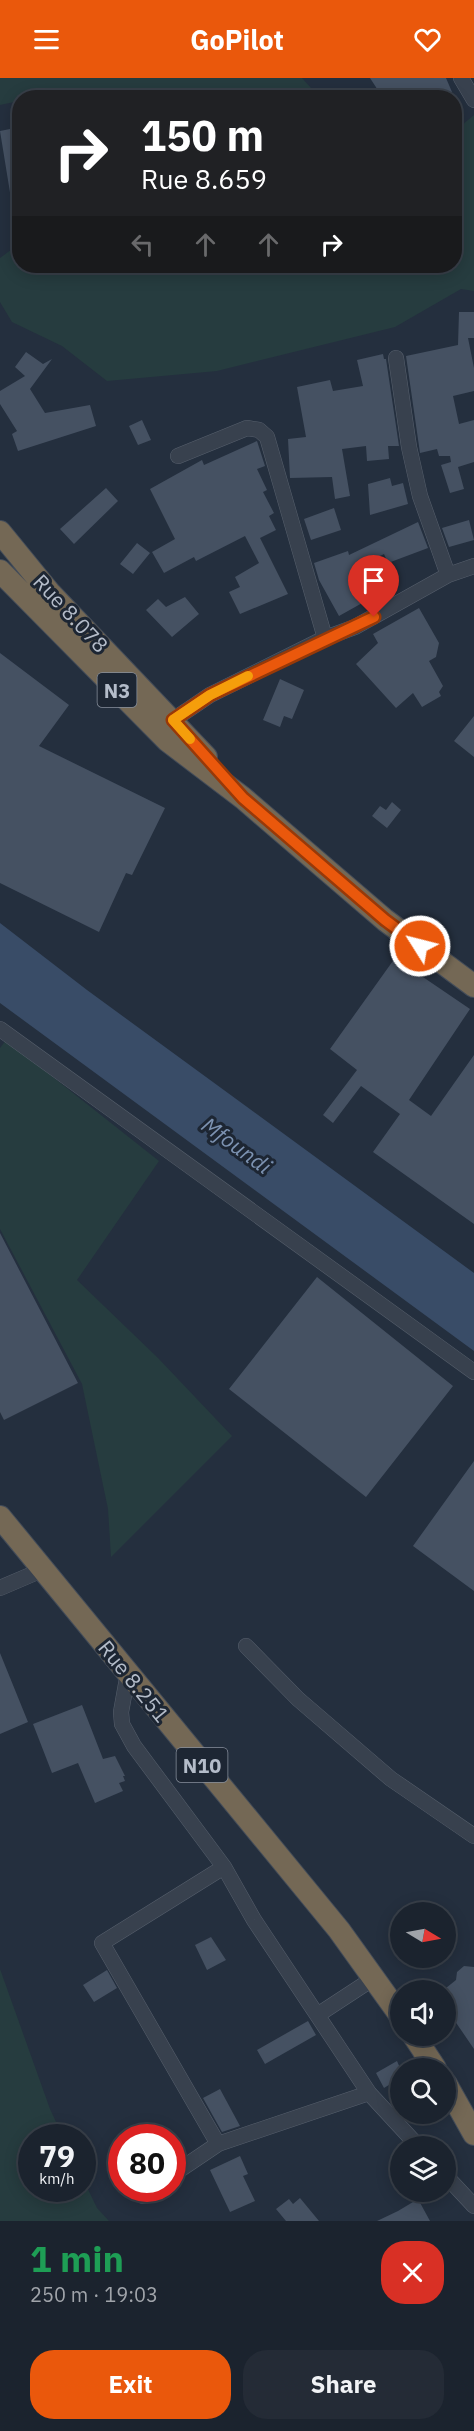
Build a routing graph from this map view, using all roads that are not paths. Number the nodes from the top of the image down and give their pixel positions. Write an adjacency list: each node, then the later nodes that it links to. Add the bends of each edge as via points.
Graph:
1 (461, 78): 2 (street)
2 (474, 100)
3 (396, 358): 8 (street, via 418,486)
4 (178, 456): 9 (street, via 247,428 259,430 267,437)
5 (0, 532): 10 (highway, Rue 8.078 / N3, via 49,592)
6 (474, 566): 8 (street)
7 (0, 571): 11 (highway, Rue 8.078 / N3, via 168,741)
8 (448, 575): 9 (street, via 355,627)
9 (325, 638): 10 (street, via 210,695)
10 (173, 720): 11 (highway, Rue 8.078 / N3)
11 (243, 798): 12 (highway, Rue 8.078 / N3, via 385,920)
12 (474, 986)
13 (0, 1029): 14 (street)
14 (474, 1372)
15 (0, 1517): 16 (highway, Rue 8.251 / N10)
16 (42, 1570): 17 (street); 19 (highway, Rue 8.251 / N10)
17 (0, 1588)
18 (246, 1646): 20 (street, via 298,1699 391,1779)
19 (128, 1673): 21 (street, via 122,1724 134,1746); 22 (highway, Rue 8.251 / N10)
20 (474, 1836)
21 (224, 1867): 24 (street, via 266,1939); 30 (street, via 102,1943)
22 (374, 1978): 23 (highway, Rue 8.251 / N10); 24 (street)
23 (390, 2001)
24 (319, 2014): 25 (street)
25 (369, 2093): 29 (street); 30 (street)
26 (456, 2096): 27 (highway)
27 (469, 2112): 28 (highway)
28 (474, 2134)
29 (409, 2136)
30 (218, 2144): 31 (street)
31 (186, 2166)
32 (456, 2186): 33 (street)
33 (474, 2205)

